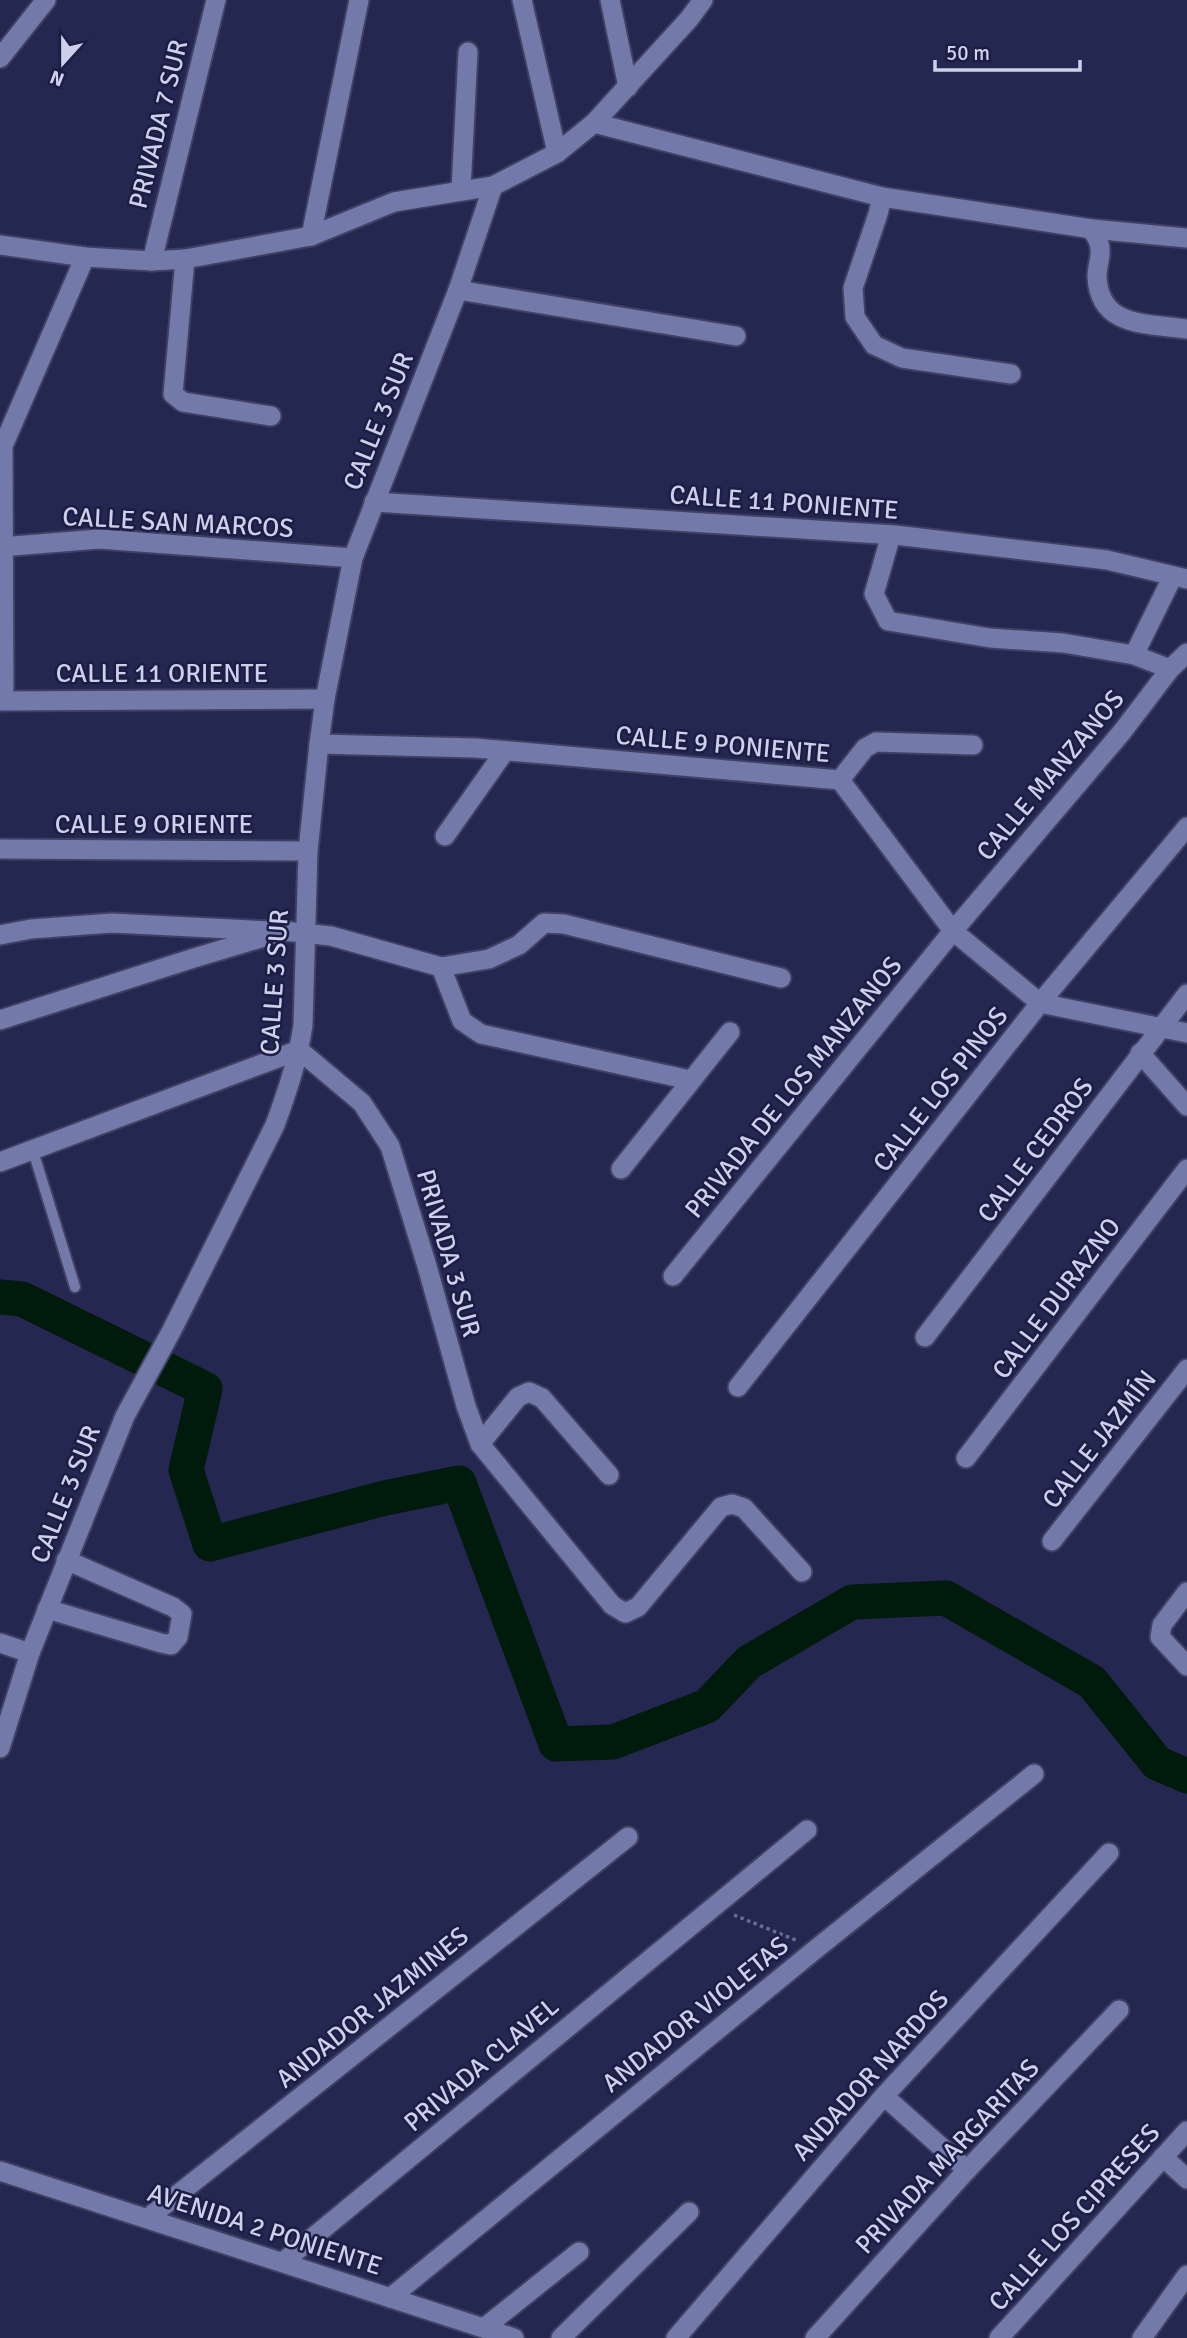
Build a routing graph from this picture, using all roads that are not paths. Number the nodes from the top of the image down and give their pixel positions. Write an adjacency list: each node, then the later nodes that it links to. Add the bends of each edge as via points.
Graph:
1 (46, 0): 8 (street)
2 (216, 0): 21 (street, PRIVADA 7 SUR)
3 (359, 0): 16 (street)
4 (523, 0): 11 (street)
5 (610, 0): 9 (street)
6 (703, 0): 9 (street)
7 (468, 52): 13 (street)
8 (0, 58)
9 (628, 87): 10 (street)
10 (594, 123): 11 (street); 14 (street)
11 (557, 153): 12 (street)
12 (493, 186): 13 (street); 22 (street, CALLE 3 SUR)
13 (461, 190): 16 (street, via 394,202)
14 (882, 197): 15 (street); 25 (street, via 853,288 855,317 874,345 902,358)
15 (1092, 229): 17 (street); 23 (street, via 1100,248 1100,297 1112,314)
16 (311, 236): 20 (street)
17 (1187, 239)
18 (0, 246): 19 (street)
19 (85, 257): 21 (street); 29 (street, via 3,446)
20 (185, 259): 21 (street); 26 (street, via 173,394 183,402)
21 (152, 261)
22 (458, 290): 24 (street); 27 (street, CALLE 3 SUR)
23 (1187, 329)
24 (736, 336)
25 (1010, 374)
26 (271, 416)
27 (374, 502): 28 (street, CALLE 11 PONIENTE); 30 (street, CALLE 3 SUR)
28 (891, 535): 31 (street, CALLE 11 PONIENTE, via 1107,560); 33 (street, via 874,594 888,621)
29 (2, 547): 30 (street, CALLE SAN MARCOS, via 99,539); 36 (street)
30 (353, 558): 35 (street, CALLE 3 SUR)
31 (1180, 577): 33 (street)
32 (1187, 653): 34 (street, CALLE MANZANOS)
33 (1134, 655): 34 (street)
34 (1170, 669): 46 (street, CALLE MANZANOS)
35 (325, 699): 36 (street, CALLE 11 ORIENTE); 37 (street, CALLE 3 SUR)
36 (2, 701)
37 (319, 744): 39 (street, CALLE 9 PONIENTE); 44 (street, CALLE 3 SUR)
38 (973, 746): 40 (street, via 876,742 865,748)
39 (505, 751): 40 (street, CALLE 9 PONIENTE); 42 (street)
40 (840, 780): 46 (street, CALLE 9 PONIENTE)
41 (1187, 827): 52 (street, CALLE LOS PINOS)
42 (445, 836)
43 (0, 849): 44 (street, CALLE 9 ORIENTE)
44 (308, 851): 47 (street, CALLE 3 SUR)
45 (284, 931): 47 (street); 48 (street, via 112,923); 53 (street)
46 (953, 931): 52 (street, CALLE 9 PONIENTE); 65 (street, PRIVADA DE LOS MANZANOS)
47 (305, 933): 49 (street); 57 (street, CALLE 3 SUR)
48 (0, 935)
49 (441, 967): 50 (street, via 489,959 519,945 544,923 564,924); 59 (street, via 462,1021 481,1034)
50 (781, 978)
51 (1187, 994): 54 (street, CALLE CEDROS)
52 (1040, 1003): 54 (street, CALLE 9 PONIENTE); 69 (street, CALLE LOS PINOS)
53 (0, 1020)
54 (1159, 1029): 56 (street, CALLE 9 PONIENTE); 58 (street, CALLE CEDROS)
55 (730, 1032): 59 (street)
56 (1187, 1033)
57 (299, 1050): 61 (street); 70 (street, PRIVADA 3 SUR, via 362,1103 390,1146); 74 (street, CALLE 3 SUR, via 275,1125 125,1416)
58 (1140, 1053): 60 (street); 67 (street, CALLE CEDROS)
59 (690, 1080): 63 (street)
60 (1187, 1107)
61 (33, 1151): 62 (street); 66 (lane)
62 (0, 1162)
63 (621, 1169)
64 (1187, 1169): 71 (street, CALLE DURAZNO)
65 (673, 1276)
66 (75, 1287)
67 (925, 1337)
68 (1187, 1369): 73 (street, CALLE JAZMÍN)
69 (738, 1387)
70 (480, 1444): 72 (street, via 518,1396 529,1392 542,1398); 75 (street, PRIVADA 3 SUR, via 611,1605 625,1612 638,1607 721,1507 732,1504 744,1508)
71 (966, 1458)
72 (608, 1475)
73 (1052, 1541)
74 (66, 1560): 77 (street, CALLE 3 SUR); 77 (street, via 173,1607 182,1614 178,1637 171,1644 161,1643)
75 (802, 1573)
76 (1187, 1592): 80 (street, via 1161,1625 1160,1637)
77 (47, 1609): 79 (street, CALLE 3 SUR)
78 (0, 1643): 79 (street)
79 (30, 1653): 81 (street, CALLE 3 SUR)
80 (1187, 1666)
81 (0, 1748)
82 (1034, 1774): 98 (street, ANDADOR VIOLETAS)
83 (807, 1830): 96 (street, PRIVADA CLAVEL)
84 (628, 1836): 94 (street, ANDADOR JAZMINES)
85 (1109, 1853): 87 (street, ANDADOR NARDOS)
86 (1119, 2010): 90 (street, PRIVADA MARGARITAS)
87 (884, 2095): 90 (street); 102 (street, ANDADOR NARDOS)
88 (1187, 2131): 89 (street, CALLE LOS CIPRESES)
89 (1163, 2157): 92 (street); 104 (street, CALLE LOS CIPRESES)
90 (967, 2170): 103 (street, PRIVADA MARGARITAS)
91 (0, 2171): 94 (street, AVENIDA 2 PONIENTE)
92 (1187, 2179)
93 (690, 2212): 101 (street)
94 (148, 2218): 96 (street, AVENIDA 2 PONIENTE)
95 (579, 2252): 99 (street)
96 (283, 2262): 98 (street, AVENIDA 2 PONIENTE)
97 (1187, 2275): 105 (street)
98 (390, 2298): 99 (street, AVENIDA 2 PONIENTE)
99 (484, 2328): 100 (street, AVENIDA 2 PONIENTE)
100 (514, 2338)
101 (561, 2338)
102 (676, 2338)
103 (815, 2338)
104 (999, 2338)
105 (1142, 2338)

